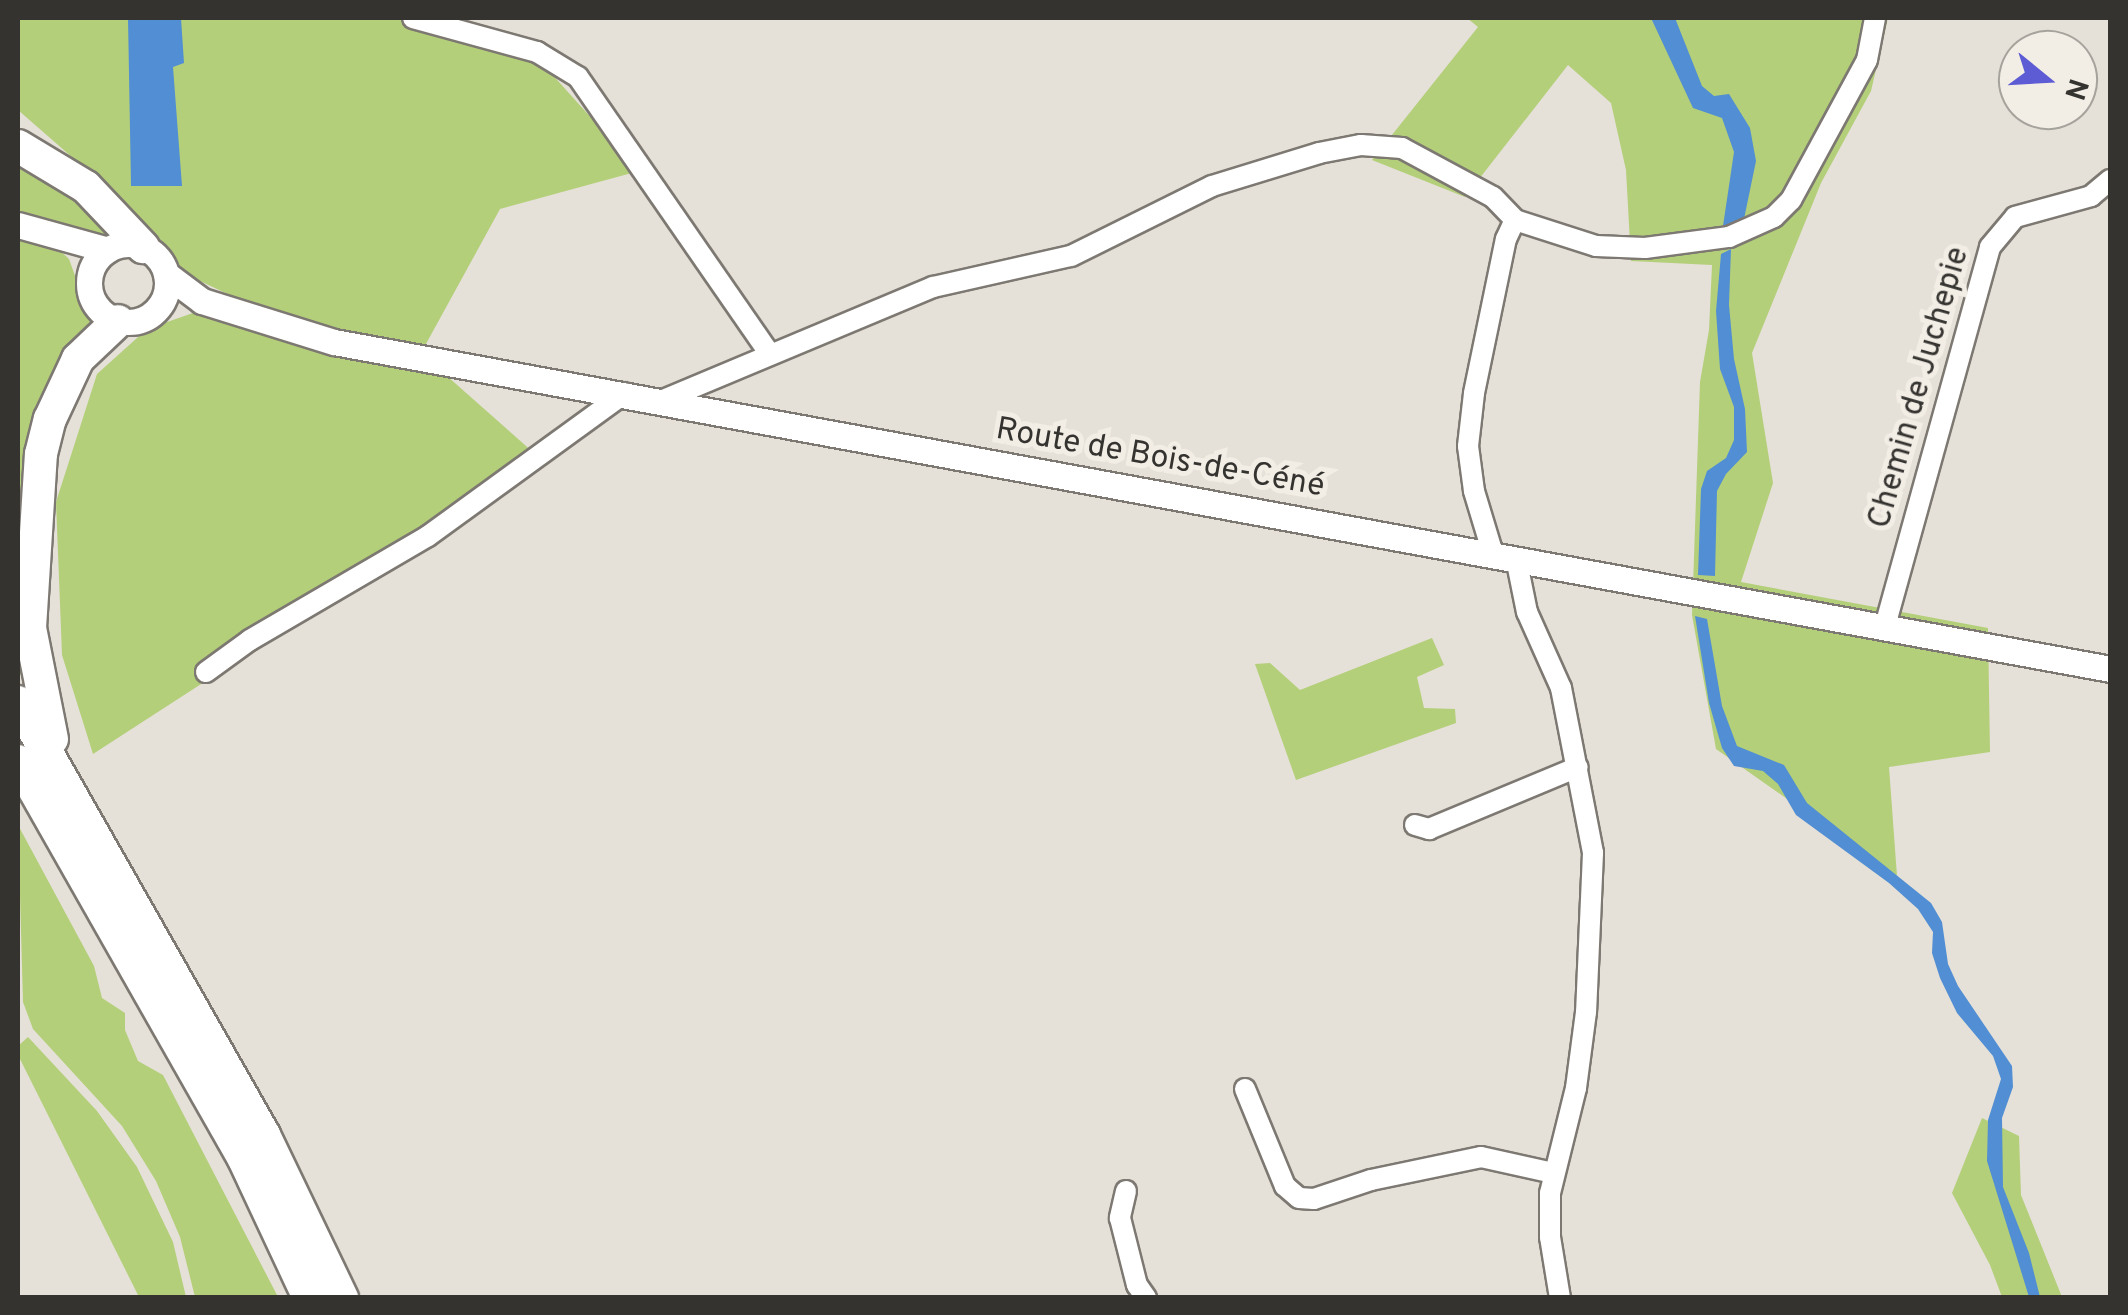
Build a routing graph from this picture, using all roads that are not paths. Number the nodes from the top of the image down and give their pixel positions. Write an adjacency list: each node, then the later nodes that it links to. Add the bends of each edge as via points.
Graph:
1 (413, 18): 15 (street, via 537,52 578,77)
2 (1874, 18): 5 (street, via 1868,60 1791,200 1774,217 1730,237 1645,248 1596,246)
3 (18, 146): 8 (highway, via 86,186)
4 (2110, 180): 19 (street, Chemin de Juchepie, via 2091,196 2016,217 1990,246)
5 (1514, 220): 15 (street, via 1493,197 1444,167 1402,148 1361,145 1212,186 1071,256 933,288); 18 (street, via 1468,446 1474,491)
6 (18, 224): 7 (street)
7 (56, 236): 9 (street); 11 (street)
8 (142, 247): 9 (street); 10 (street)
9 (108, 250): 11 (street)
10 (166, 274): 12 (street); 13 (street)
11 (90, 277): 14 (street, via 99,309)
12 (202, 300): 13 (street); 16 (street, Route de Bois-de-Céné, via 334,342)
13 (161, 304): 14 (street, via 142,319)
14 (118, 321): 25 (highway, via 78,359 41,454 30,628)
15 (769, 352): 17 (street)
16 (625, 393): 17 (street, Route de Bois-de-Céné); 21 (street, via 428,536)
17 (663, 400): 18 (street, Route de Bois-de-Céné)
18 (1504, 556): 19 (street, Route de Bois-de-Céné); 24 (street, via 1560,688)
19 (1885, 626): 20 (street, Route de Bois-de-Céné)
20 (2110, 668)
21 (206, 672)
22 (18, 702): 25 (highway)
23 (18, 762): 30 (highway, via 243,1156)
24 (1578, 767): 26 (street, via 1429,829); 28 (street, via 1593,853 1586,1012 1576,1088)
25 (64, 786): 31 (highway, via 264,1135)
26 (1415, 825)
27 (1246, 1089): 28 (street, via 1285,1186 1300,1198 1481,1157)
28 (1553, 1173): 33 (street, via 1550,1237)
29 (1126, 1190): 32 (street, via 1120,1218)
30 (310, 1298)
31 (342, 1298)
32 (1146, 1298)
33 (1560, 1298)

